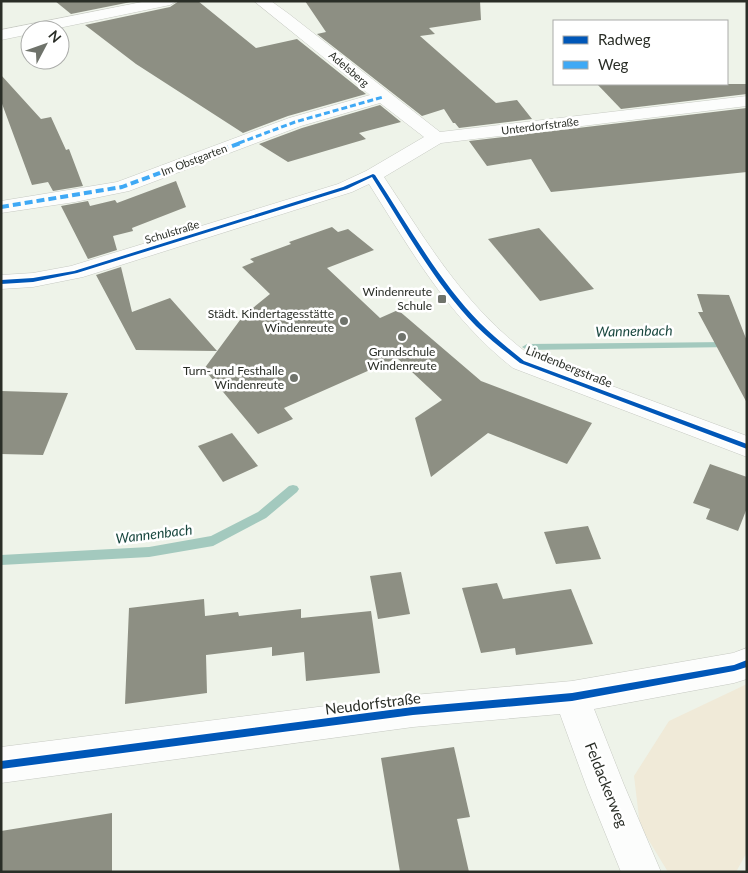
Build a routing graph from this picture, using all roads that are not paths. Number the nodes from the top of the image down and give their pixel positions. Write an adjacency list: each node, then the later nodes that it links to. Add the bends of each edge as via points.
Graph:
1 (170, 1): 3 (street)
2 (261, 1): 4 (street, Adelsberg)
3 (1, 36)
4 (383, 97): 6 (street, Adelsberg); 9 (street, Im Obstgarten, via 295,122 122,186)
5 (747, 101): 6 (street, Unterdorfstraße)
6 (436, 138): 7 (street, Unterdorfstraße)
7 (373, 175): 8 (street, Unterdorfstraße); 11 (street, Lindenbergstraße, via 454,296 501,347 522,362)
8 (344, 188): 10 (street, Schulstraße, via 74,272)
9 (1, 207)
10 (1, 282)
11 (747, 446)
12 (747, 663): 13 (street, Neudorfstraße)
13 (572, 697): 14 (street, Neudorfstraße, via 413,711); 15 (street, Feldackerweg)
14 (1, 765)
15 (641, 872)

